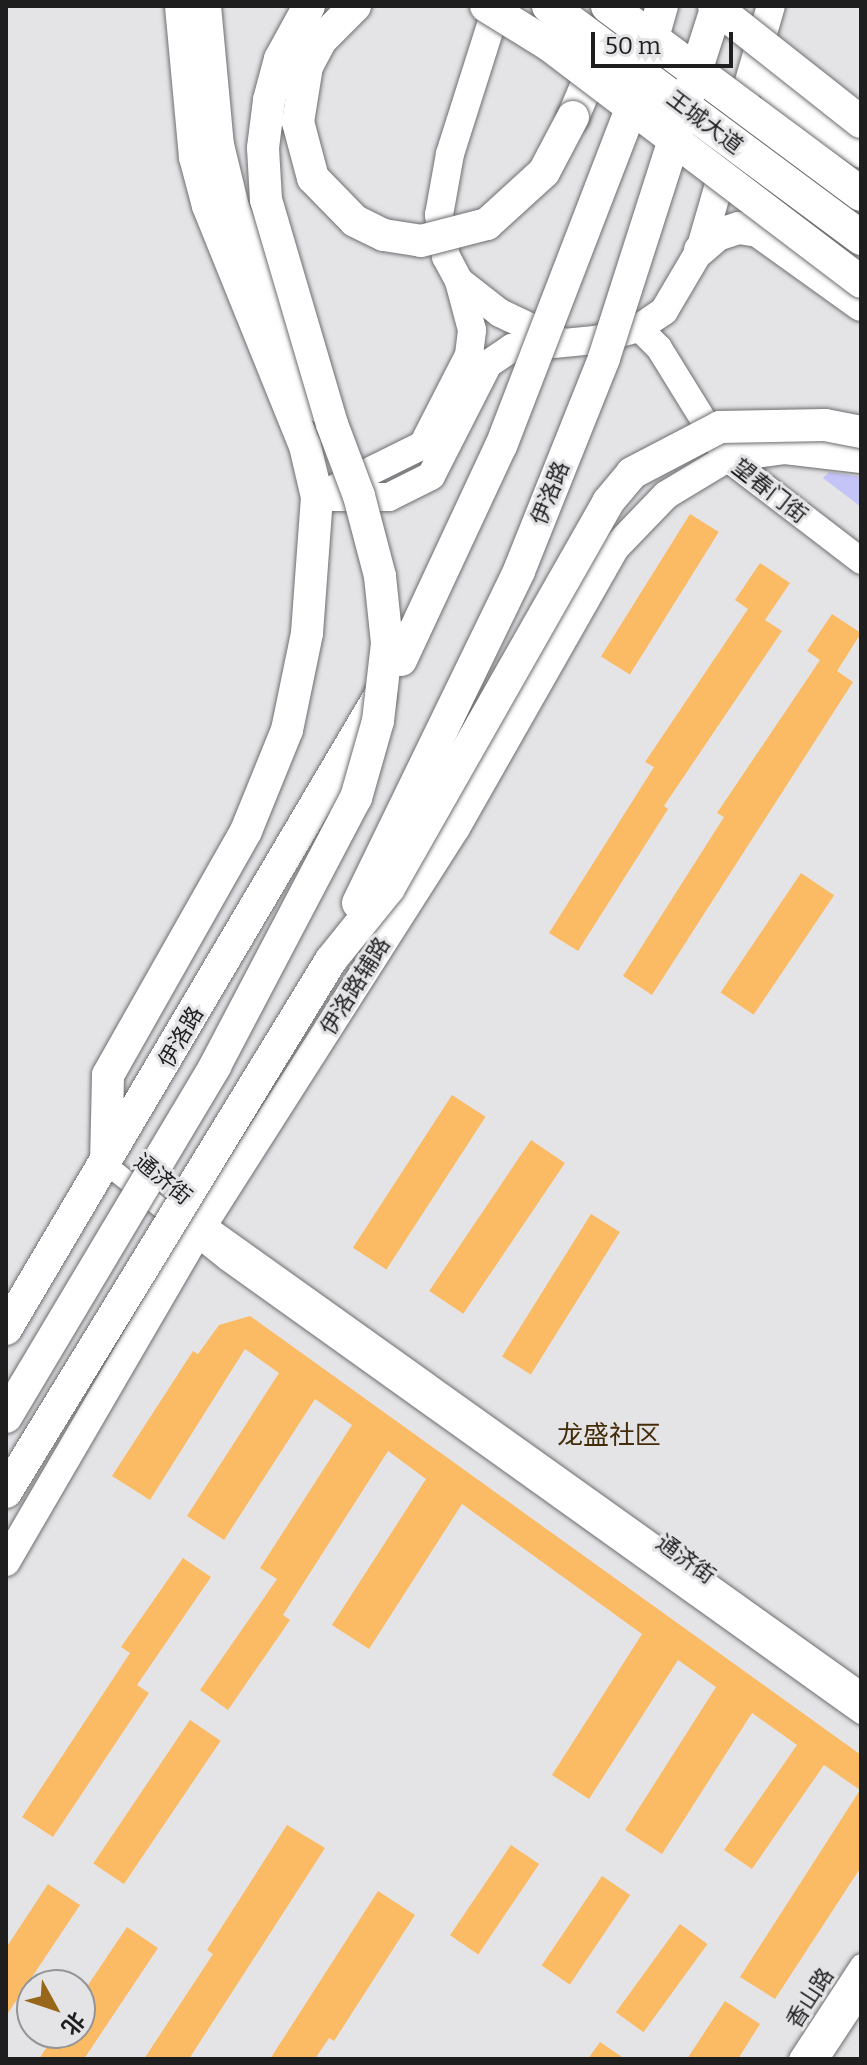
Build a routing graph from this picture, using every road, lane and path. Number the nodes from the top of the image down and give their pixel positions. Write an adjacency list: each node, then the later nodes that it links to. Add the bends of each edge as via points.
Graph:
1 (181, 6): 32 (main road, via 195,157 208,206 305,446)
2 (205, 6): 27 (main road, bridge, via 218,145 233,207 297,367)
3 (309, 6): 27 (main road, bridge, via 280,59 263,148 266,200)
4 (355, 6): 9 (main road, bridge, via 321,40 307,66 298,122 303,151 313,178 335,205 384,235 421,241 487,224 544,172)
5 (486, 6): 21 (main road, bridge, via 549,45)
6 (497, 6): 20 (main road, via 450,154 439,215 446,257)
7 (549, 6): 18 (highway, 王城大道, bridge)
8 (608, 6): 17 (highway, 王城大道, bridge)
9 (620, 6)
10 (662, 6): 36 (main road, 伊洛路, bridge, via 637,93 501,446 401,660)
11 (704, 6): 13 (main road, bridge)
12 (771, 6): 14 (main road)
13 (722, 12): 15 (main road, bridge); 35 (main road, 伊洛路, bridge, via 604,358 519,571)
14 (760, 52): 16 (main road, via 767,79 780,95); 19 (main road)
15 (855, 119)
16 (861, 152)
17 (861, 194)
18 (861, 238)
19 (700, 250): 22 (main road, via 717,235 739,228 758,231); 23 (main road)
20 (459, 281): 25 (main road, via 500,313); 32 (main road, via 472,330 469,355 423,445)
21 (861, 282)
22 (861, 305)
23 (664, 311): 24 (main road); 30 (street, via 670,350)
24 (639, 328): 25 (main road); 30 (street, 望春门街)
25 (561, 342): 32 (main road, via 512,348 488,364 431,476 389,497)
26 (861, 416): 28 (main road)
27 (332, 424): 39 (main road, bridge, via 380,576 387,643 378,721 356,798 207,1080)
28 (825, 425): 29 (main road, bridge); 35 (main road, bridge, via 720,427 632,473 608,502 389,888)
29 (861, 432)
30 (736, 455): 31 (main road, via 785,450); 33 (street, 望春门街); 34 (street, 望春门街); 37 (main road, 伊洛路辅路, via 666,495 615,548 456,828)
31 (861, 459)
32 (317, 497): 36 (main road, via 307,633 287,730 246,831 108,1075)
33 (861, 540)
34 (861, 561)
35 (331, 960): 40 (main road, bridge)
36 (106, 1164): 37 (street, 通济街); 38 (main road, 伊洛路)
37 (200, 1230): 41 (main road, 伊洛路辅路); 42 (street, 通济街); 43 (street, 通济街)
38 (6, 1329)
39 (6, 1417)
40 (6, 1492)
41 (6, 1562)
42 (861, 1692)
43 (861, 1714)
44 (861, 1964): 46 (street, 香山路)
45 (861, 1995): 47 (street, 香山路)
46 (799, 2059)
47 (819, 2059)

